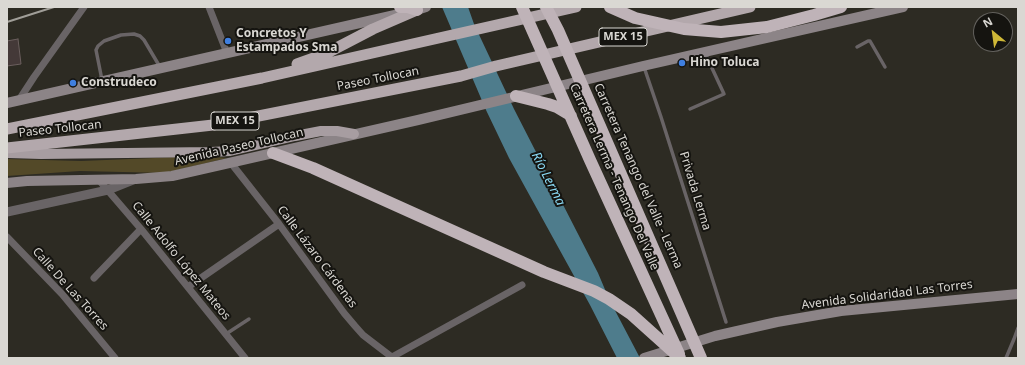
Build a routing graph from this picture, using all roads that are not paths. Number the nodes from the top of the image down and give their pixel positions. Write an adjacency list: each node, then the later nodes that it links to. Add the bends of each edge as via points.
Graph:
1 (84, 7): 23 (street)
2 (209, 7): 16 (street)
3 (400, 7): 12 (highway)
4 (522, 7): 52 (highway, Carretera Lerma - Tenango Del Valle)
5 (546, 7): 13 (highway, Carretera Tenango del Valle - Lerma)
6 (555, 7): 13 (highway, via 560,19)
7 (576, 7): 20 (highway, Paseo Tollocan)
8 (610, 7): 10 (highway, via 635,18 721,32 767,27)
9 (750, 7): 28 (highway, Paseo Tollocan / MEX 15, via 461,76 213,125)
10 (841, 7)
11 (902, 7): 15 (main road, Avenida Paseo Tollocan)
12 (421, 9): 16 (main road); 20 (highway, via 373,29 325,54)
13 (558, 30): 54 (highway, Carretera Tenango del Valle - Lerma)
14 (857, 47): 18 (lane, via 870,41)
15 (705, 52): 17 (main road, Avenida Paseo Tollocan); 25 (lane, via 724,94)
16 (227, 53): 19 (main road)
17 (643, 66): 22 (main road, Avenida Paseo Tollocan); 45 (lane, Privada Lerma)
18 (884, 67)
19 (160, 68): 21 (main road); 21 (lane, via 140,36 121,35 104,41 96,50)
20 (262, 78): 26 (highway, Paseo Tollocan)
21 (103, 81): 23 (main road)
22 (514, 97): 27 (main road, Avenida Paseo Tollocan); 53 (highway, via 548,104 567,113 576,123)
23 (19, 100): 24 (main road)
24 (7, 103)
25 (690, 109)
26 (7, 129)
27 (354, 134): 29 (main road, via 321,131 219,152); 30 (main road, Avenida Paseo Tollocan)
28 (7, 148)
29 (7, 153)
30 (273, 153): 31 (main road, Avenida Paseo Tollocan); 52 (highway, via 313,168 544,272 594,291 632,314)
31 (231, 163): 33 (main road, Avenida Paseo Tollocan, via 172,176); 37 (street, Calle Lázaro Cárdenas)
32 (98, 179): 33 (main road, Avenida Paseo Tollocan); 34 (main road, Avenida Paseo Tollocan); 35 (street, Calle Adolfo López Mateos)
33 (136, 179): 35 (street)
34 (7, 183)
35 (108, 190): 36 (street); 38 (street, Calle Adolfo López Mateos)
36 (7, 212)
37 (279, 224): 42 (street); 48 (street, Calle Lázaro Cárdenas, via 355,326)
38 (141, 229): 40 (street); 42 (street, Calle Adolfo López Mateos)
39 (7, 237): 49 (street, Calle De Las Torres, via 62,294)
40 (94, 278)
41 (522, 285): 48 (street)
42 (188, 288): 47 (street, Calle Adolfo López Mateos)
43 (1018, 294): 51 (main road, Avenida Solidaridad Las Torres, via 841,311 722,335)
44 (249, 319): 47 (lane)
45 (726, 322)
46 (1018, 328): 55 (lane)
47 (226, 334): 50 (street, Calle Adolfo López Mateos)
48 (393, 357)
49 (115, 358)
50 (245, 358)
51 (644, 358)
52 (681, 358)
53 (689, 358)
54 (701, 358)
55 (1006, 358)

